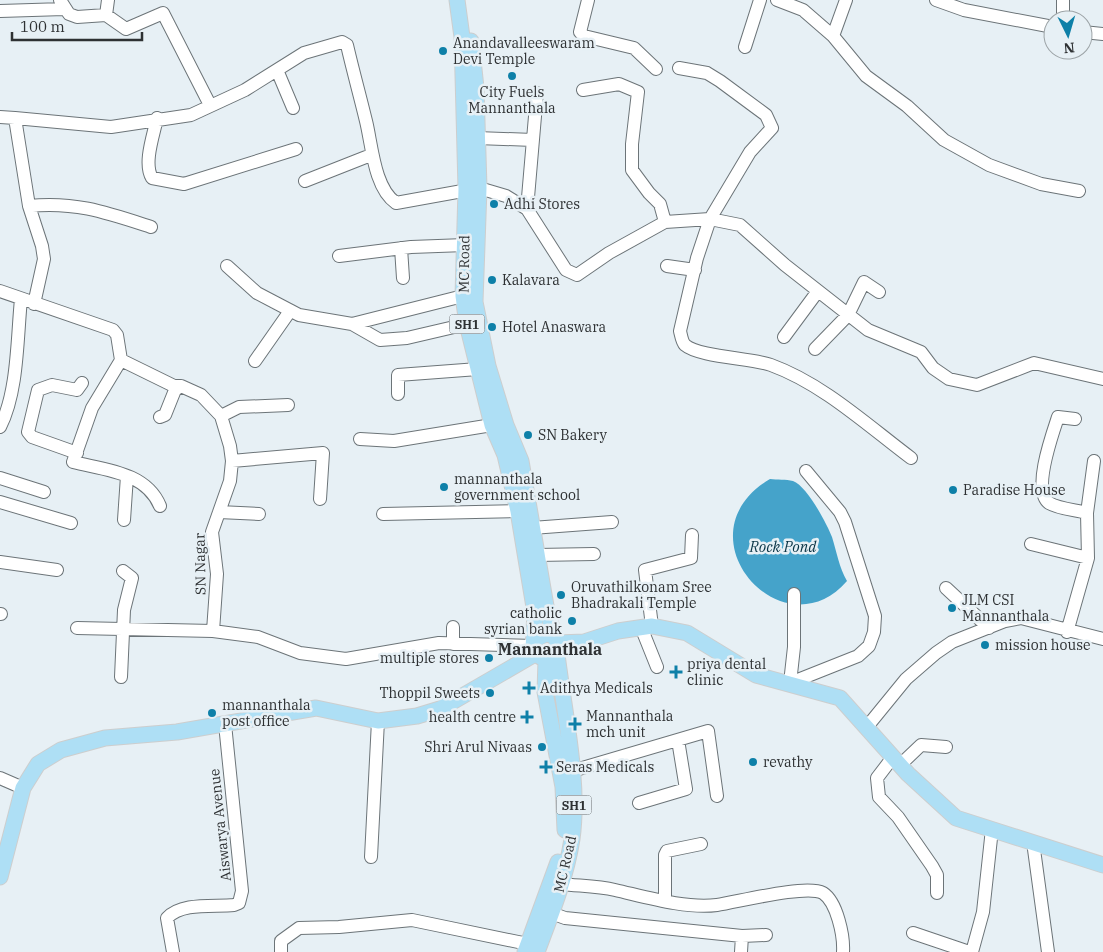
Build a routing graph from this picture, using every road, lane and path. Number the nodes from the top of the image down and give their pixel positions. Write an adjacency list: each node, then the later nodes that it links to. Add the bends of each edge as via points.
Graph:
1 (108, 0): 12 (street)
2 (457, 0): 31 (main road, MC Road / SH1)
3 (466, 0): 26 (main road, MC Road / SH1, via 476,88)
4 (588, 0): 16 (street, via 580,32 584,36 634,48)
5 (760, 0): 15 (street)
6 (777, 0): 9 (street)
7 (846, 0): 14 (street)
8 (936, 0): 13 (street, via 964,10)
9 (793, 3): 14 (street)
10 (62, 5): 11 (street); 12 (street, via 70,14 77,16)
11 (0, 11)
12 (106, 15): 21 (street, via 126,29 163,13)
13 (1043, 25)
14 (833, 36): 32 (street, via 866,76 907,106 944,140 990,165 1040,184)
15 (745, 47)
16 (656, 68)
17 (679, 68): 35 (street, via 692,68 714,77 770,119 769,133 750,152)
18 (277, 70): 21 (street, via 245,90); 22 (street); 29 (street, via 304,53 342,42 347,44 369,133)
19 (583, 90): 36 (street, via 620,84 638,92 632,170 660,204)
20 (537, 93): 27 (street)
21 (210, 105): 25 (street, via 191,114)
22 (293, 108)
23 (0, 117): 24 (street)
24 (15, 118): 25 (street, via 112,127); 33 (street)
25 (157, 118): 28 (street, via 149,174 152,178 172,183 184,184)
26 (477, 138): 27 (street); 31 (main road, MC Road / SH1)
27 (532, 140): 34 (street)
28 (296, 149)
29 (371, 155): 30 (street); 31 (street, via 386,192 396,203)
30 (305, 181)
31 (473, 189): 34 (street, via 506,196); 38 (main road, MC Road / SH1); 59 (main road, MC Road / SH1, via 474,302)
32 (1079, 192)
33 (29, 206): 37 (street, via 77,205); 50 (street, via 44,259)
34 (527, 208): 36 (street, via 566,270 574,274 580,274 589,265)
35 (710, 219): 36 (street); 43 (street); 46 (street, via 740,225)
36 (665, 222)
37 (151, 227)
38 (465, 246): 39 (street); 48 (main road, MC Road / SH1)
39 (401, 248): 40 (street); 44 (street)
40 (339, 256)
41 (227, 266): 51 (street, via 257,293)
42 (666, 266): 43 (street)
43 (694, 270): 72 (street, via 680,331 686,346 764,363 787,372 851,413)
44 (403, 278)
45 (0, 290): 49 (street)
46 (818, 291): 52 (street); 55 (street)
47 (879, 292): 52 (street, via 864,282)
48 (463, 296): 53 (street); 54 (main road, MC Road / SH1)
49 (21, 299): 50 (street); 69 (street, via 12,393)
50 (34, 304): 57 (street, via 113,330)
51 (290, 311): 53 (street); 58 (street)
52 (848, 315): 56 (street); 60 (street, via 868,330 921,352 933,368 949,379 977,386 1034,363)
53 (352, 324): 54 (street, via 371,336 388,341)
54 (467, 324): 59 (main road, MC Road / SH1)
55 (784, 337)
56 (816, 349)
57 (121, 360): 62 (street, SN Nagar, via 174,386); 71 (street, via 92,408)
58 (255, 362)
59 (483, 368): 63 (street, via 398,375); 68 (main road, MC Road / SH1); 90 (main road, MC Road / SH1, via 521,461)
60 (1103, 379)
61 (82, 384): 71 (street, via 77,390 52,385 38,390 28,432 32,437)
62 (181, 386): 65 (street, SN Nagar, via 201,395); 66 (street, via 175,390 165,414)
63 (398, 394)
64 (288, 405): 65 (street, via 240,408)
65 (221, 416): 73 (street, SN Nagar)
66 (160, 417)
67 (1075, 419): 84 (street, via 1058,417 1050,440 1041,489 1051,504)
68 (492, 426): 70 (street, via 394,441); 82 (main road, MC Road / SH1, via 505,455)
69 (0, 427)
70 (360, 439)
71 (77, 453): 76 (street, via 74,462)
72 (911, 458)
73 (232, 461): 79 (street, via 323,454); 83 (street, SN Nagar, via 230,480)
74 (1094, 461): 84 (street)
75 (806, 471): 113 (street, via 846,522 875,616 874,632 869,646 858,656)
76 (127, 476): 81 (street, via 150,488); 87 (street)
77 (0, 478): 78 (street)
78 (44, 492)
79 (320, 499)
80 (0, 502): 89 (street)
81 (160, 506)
82 (518, 511): 86 (street); 110 (main road, MC Road / SH1, via 535,613)
83 (219, 512): 85 (street); 106 (street, SN Nagar, via 212,532 217,574)
84 (1087, 513): 95 (street)
85 (259, 514)
86 (383, 514)
87 (124, 520)
88 (612, 522): 90 (street)
89 (71, 523)
90 (532, 528): 94 (main road, MC Road / SH1)
91 (692, 536): 101 (street, via 691,558 645,570)
92 (1031, 544): 95 (street)
93 (594, 554): 94 (street)
94 (537, 555): 110 (main road, MC Road / SH1)
95 (1088, 558): 107 (street)
96 (0, 562): 97 (street)
97 (57, 570)
98 (123, 571): 104 (street, via 132,578)
99 (946, 588): 105 (street)
100 (794, 594): 113 (street)
101 (646, 626): 110 (main road); 111 (street); 113 (main road, via 687,632 756,675)
102 (453, 627): 109 (street)
103 (77, 628): 104 (street)
104 (122, 628): 106 (street); 112 (street)
105 (989, 628): 107 (street, via 1021,618); 116 (street, via 952,642 936,653 906,679)
106 (213, 631): 109 (street, via 258,637 300,652 346,659 439,643)
107 (1068, 632): 108 (street)
108 (1103, 639)
109 (453, 644): 110 (street)
110 (545, 648): 114 (main road, via 440,709 417,716); 120 (main road, MC Road / SH1); 139 (main road, MC Road / SH1, via 545,692 566,826)
111 (657, 667)
112 (121, 678)
113 (790, 683): 116 (main road, via 840,698)
114 (378, 721): 115 (main road, via 316,708); 128 (street)
115 (225, 724): 122 (main road, via 105,738 60,750 38,764); 140 (street, Aiswarya Avenue, via 241,899 234,905 174,911 167,918)
116 (866, 728): 119 (main road)
117 (678, 740): 120 (street); 123 (street, via 708,731); 124 (street, via 686,789)
118 (946, 747): 119 (street, via 921,745)
119 (896, 761): 125 (main road, via 956,818); 133 (street, via 877,778 879,797 932,866 937,875)
120 (572, 771): 132 (main road, MC Road / SH1, via 574,822)
121 (0, 778): 122 (street)
122 (23, 788): 129 (main road)
123 (717, 796)
124 (639, 803)
125 (992, 829): 126 (main road); 144 (street, via 983,912)
126 (1033, 842): 130 (main road); 145 (street)
127 (701, 844): 134 (street, via 668,851 665,855)
128 (371, 857)
129 (3, 858): 131 (main road)
130 (1103, 865)
131 (0, 877)
132 (562, 884): 134 (street); 135 (main road, MC Road / SH1)
133 (937, 893)
134 (665, 900): 143 (street, via 715,905 780,893 820,892 830,899 838,915)
135 (551, 913): 138 (street, via 565,918); 139 (main road, MC Road / SH1)
136 (913, 934): 144 (street)
137 (766, 935): 138 (street)
138 (742, 936): 142 (street)
139 (530, 949): 141 (street, via 412,920 299,928 281,941)
140 (173, 952)
141 (281, 952)
142 (741, 952)
143 (843, 952)
144 (971, 952)
145 (1048, 952)

